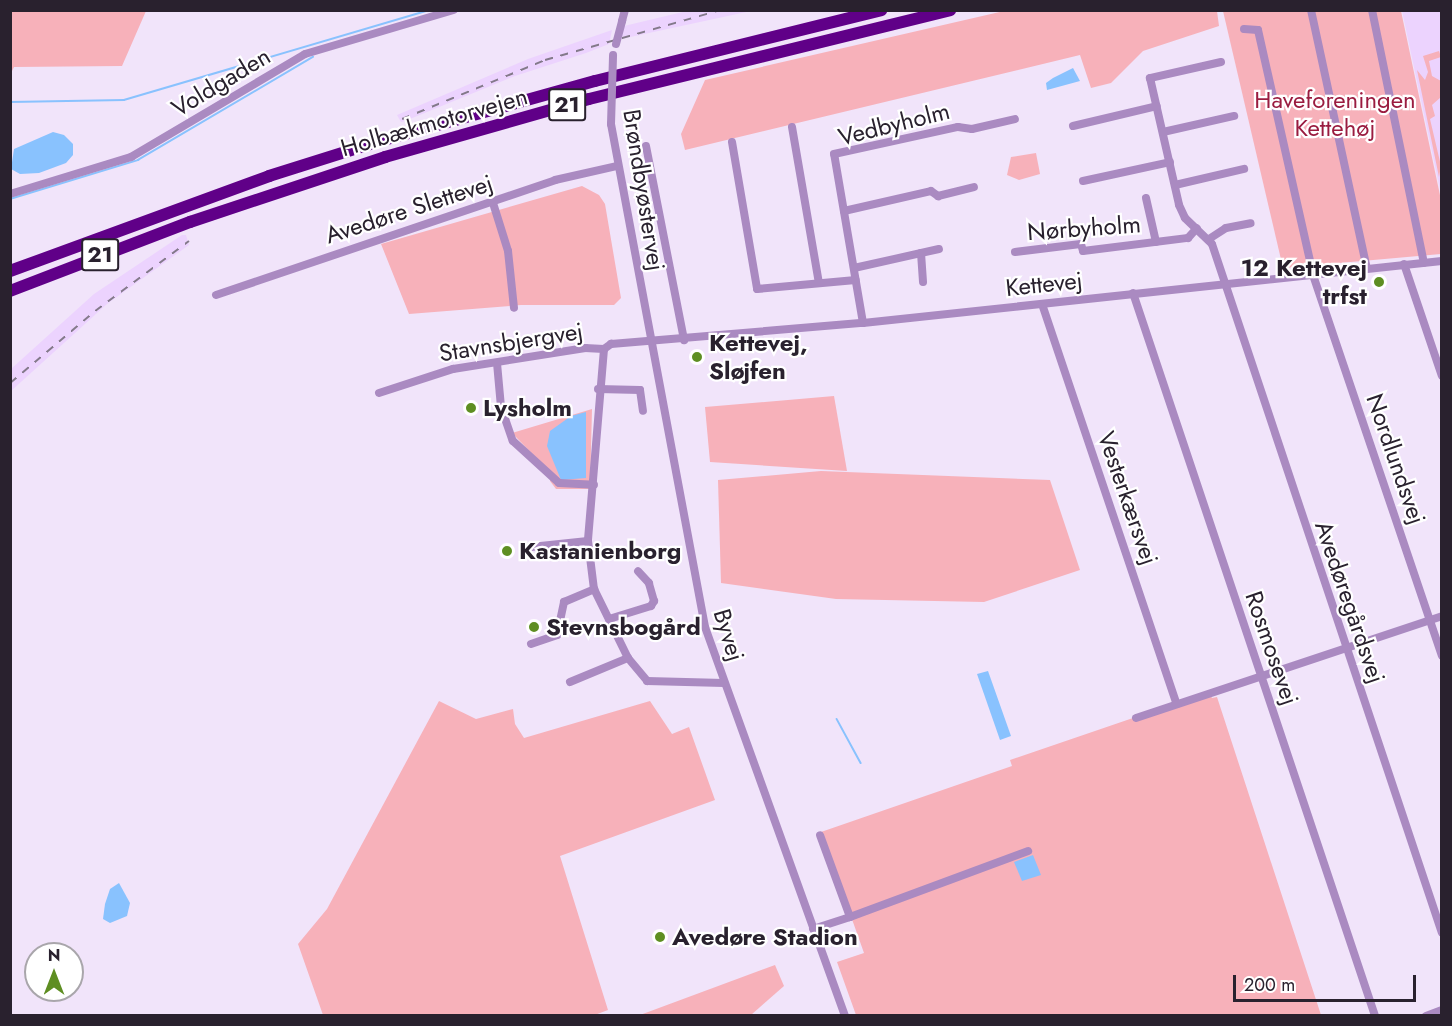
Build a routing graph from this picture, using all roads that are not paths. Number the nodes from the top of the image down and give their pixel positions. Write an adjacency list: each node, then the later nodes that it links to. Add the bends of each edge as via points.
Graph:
1 (454, 10): 23 (street, Voldgaden, via 305,54 131,157)
2 (625, 10): 18 (street, Brøndbyøstervej, bridge, via 614,55 611,124)
3 (881, 10): 39 (highway, Holbækmotorvejen / 21, via 595,81 390,138 269,176)
4 (950, 10): 45 (highway, Holbækmotorvejen / 21, via 589,99 407,150 190,222)
5 (1311, 10): 38 (street)
6 (1372, 10): 35 (street)
7 (1244, 29): 40 (street, Nordlundsvej, via 1258,30)
8 (1221, 62): 9 (street, via 1150,78)
9 (1157, 106): 12 (street); 14 (street)
10 (1234, 116): 14 (street)
11 (1015, 119): 26 (street, Vedbyholm, via 834,154)
12 (1073, 126)
13 (792, 128): 43 (street)
14 (1163, 132): 17 (street)
15 (732, 142): 43 (street, via 757,289)
16 (646, 146): 52 (street)
17 (1170, 162): 20 (street); 21 (street)
18 (617, 166): 25 (street, Avedøre Slettevej, via 555,180); 51 (street, Brøndbyøstervej)
19 (1244, 169): 21 (street)
20 (1083, 181)
21 (1175, 185): 28 (street, via 1181,211)
22 (974, 187): 26 (street, via 938,196 932,191)
23 (10, 194)
24 (1146, 198): 30 (street, Nørbyholm)
25 (493, 203): 47 (street, Avedøre Slettevej); 49 (street, via 508,251)
26 (844, 211): 37 (street, Vedbyholm)
27 (1251, 223): 29 (street, via 1226,228)
28 (1197, 228): 29 (street); 30 (street, Nørbyholm, via 1188,238)
29 (1209, 239): 44 (street, Avedøregårdsvej)
30 (1156, 242): 32 (street, Nørbyholm, via 1083,250 1081,244)
31 (939, 249): 33 (street)
32 (1015, 252)
33 (921, 253): 37 (street); 42 (street)
34 (1442, 261): 35 (street, Kettevej)
35 (1424, 263): 36 (street, Kettevej)
36 (1404, 264): 38 (street, Kettevej); 55 (street)
37 (854, 268): 41 (street, Vedbyholm)
38 (1367, 268): 40 (street, Kettevej)
39 (10, 271)
40 (1313, 275): 44 (street, Kettevej); 66 (street, Nordlundsvej)
41 (856, 280): 43 (street); 50 (street, Vedbyholm)
42 (923, 282)
43 (819, 283)
44 (1222, 284): 46 (street, Kettevej); 68 (street, Avedøregårdsvej)
45 (10, 291)
46 (1132, 293): 48 (street, Kettevej); 71 (street, Rosmosevej)
47 (216, 295)
48 (1042, 304): 50 (street, Kettevej); 74 (street, Vesterkærsvej)
49 (514, 308)
50 (863, 322): 52 (street, Kettevej)
51 (651, 340): 52 (street, Kettevej); 53 (street, Stavnsbjergvej, via 612,344); 73 (street, Byvej, via 692,572)
52 (684, 340)
53 (604, 349): 54 (street, Stavnsbjergvej, via 585,348); 56 (street)
54 (496, 363): 57 (street, Stavnsbjergvej, via 453,369); 59 (street, via 501,407 513,441 560,483)
55 (1442, 376)
56 (598, 389): 58 (street, via 640,390); 59 (street)
57 (379, 393)
58 (643, 411)
59 (594, 485): 60 (street)
60 (588, 541): 61 (street); 63 (street)
61 (531, 547)
62 (638, 572): 65 (street, via 649,583 654,601 651,606)
63 (594, 589): 65 (street); 67 (street, via 564,602 557,635)
64 (1442, 616): 66 (street)
65 (609, 619): 70 (street)
66 (1429, 620): 68 (street); 69 (street, Nordlundsvej)
67 (531, 644)
68 (1345, 648): 71 (street); 80 (street, Avedøregårdsvej)
69 (1442, 656)
70 (628, 658): 72 (street); 73 (street, via 647,681 654,683)
71 (1261, 676): 74 (street); 83 (street, Rosmosevej)
72 (570, 682)
73 (724, 683): 79 (street, Byvej)
74 (1177, 704): 75 (street)
75 (1136, 718)
76 (820, 835): 78 (street)
77 (1028, 851): 78 (street)
78 (850, 916): 79 (street)
79 (813, 929): 82 (street, Byvej)
80 (1442, 933)
81 (1442, 1010): 84 (street)
82 (845, 1016)
83 (1375, 1016)
84 (1426, 1016)

